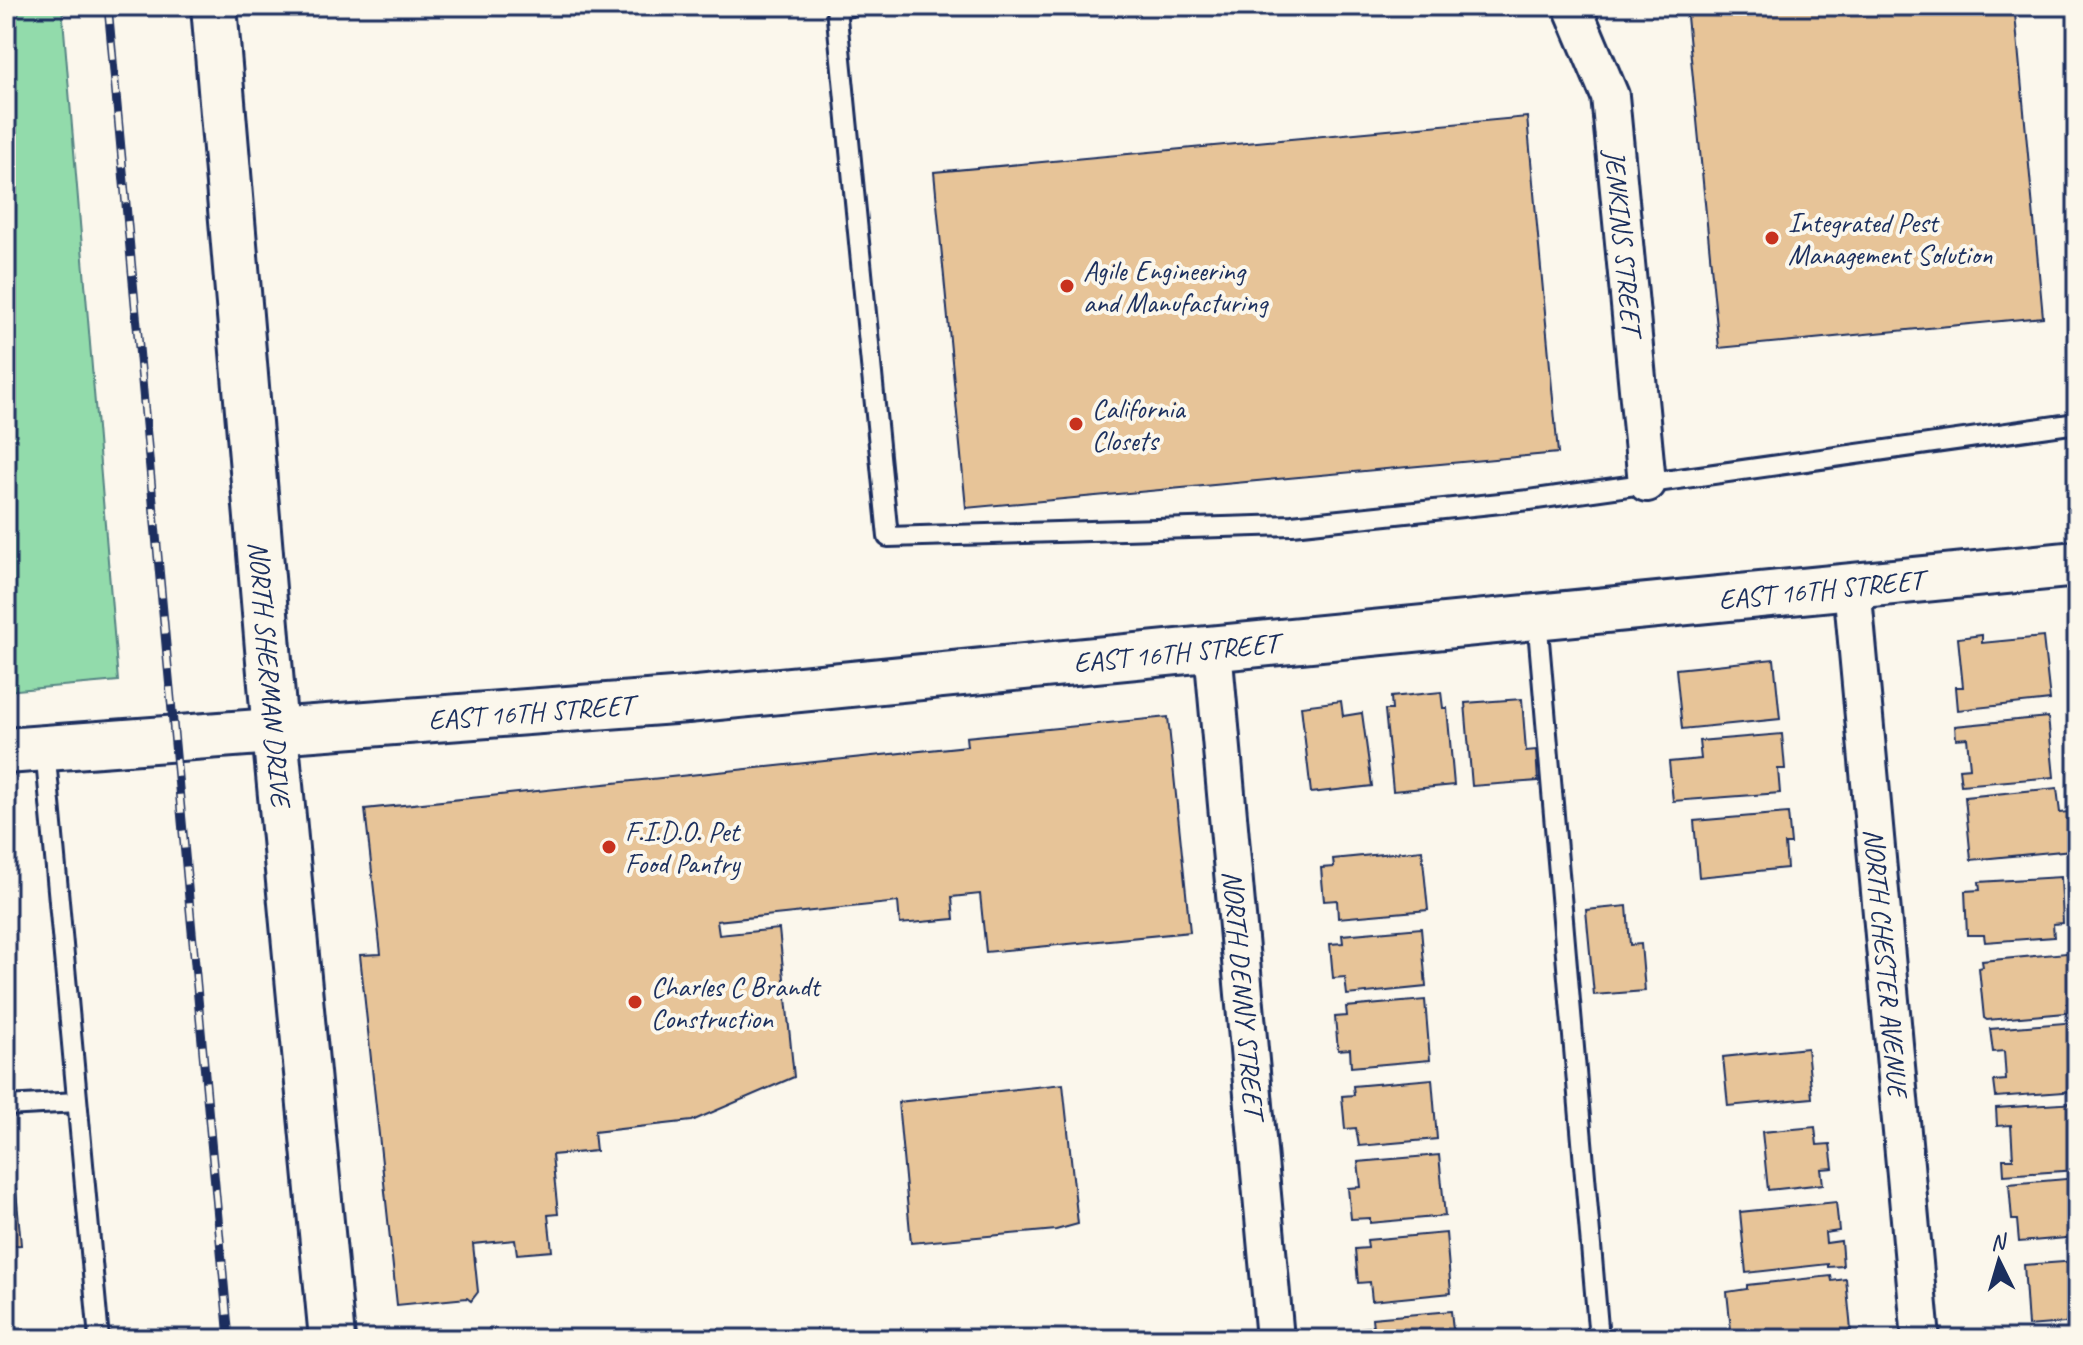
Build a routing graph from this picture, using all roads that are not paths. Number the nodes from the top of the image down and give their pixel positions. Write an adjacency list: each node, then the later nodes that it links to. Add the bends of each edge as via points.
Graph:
1 (214, 6): 10 (main road, NORTH SHERMAN DRIVE)
2 (851, 6): 5 (lane, via 836,8 888,537 1292,525)
3 (1572, 6): 5 (street, JENKINS STREET, via 1610,96)
4 (2077, 423): 5 (lane)
5 (1647, 483)
6 (2077, 564): 7 (main road, EAST 16TH STREET)
7 (1852, 586): 8 (main road, EAST 16TH STREET); 18 (street, NORTH CHESTER AVENUE)
8 (1537, 617): 9 (main road, EAST 16TH STREET); 17 (lane)
9 (1213, 649): 10 (main road, EAST 16TH STREET, via 687,700); 16 (street, NORTH DENNY STREET)
10 (275, 732): 11 (main road, EAST 16TH STREET); 15 (main road, NORTH SHERMAN DRIVE)
11 (26, 750): 12 (lane)
12 (77, 1102): 13 (lane); 14 (lane)
13 (6, 1106)
14 (99, 1339)
15 (332, 1339)
16 (1275, 1339)
17 (1599, 1339)
18 (1921, 1339)

